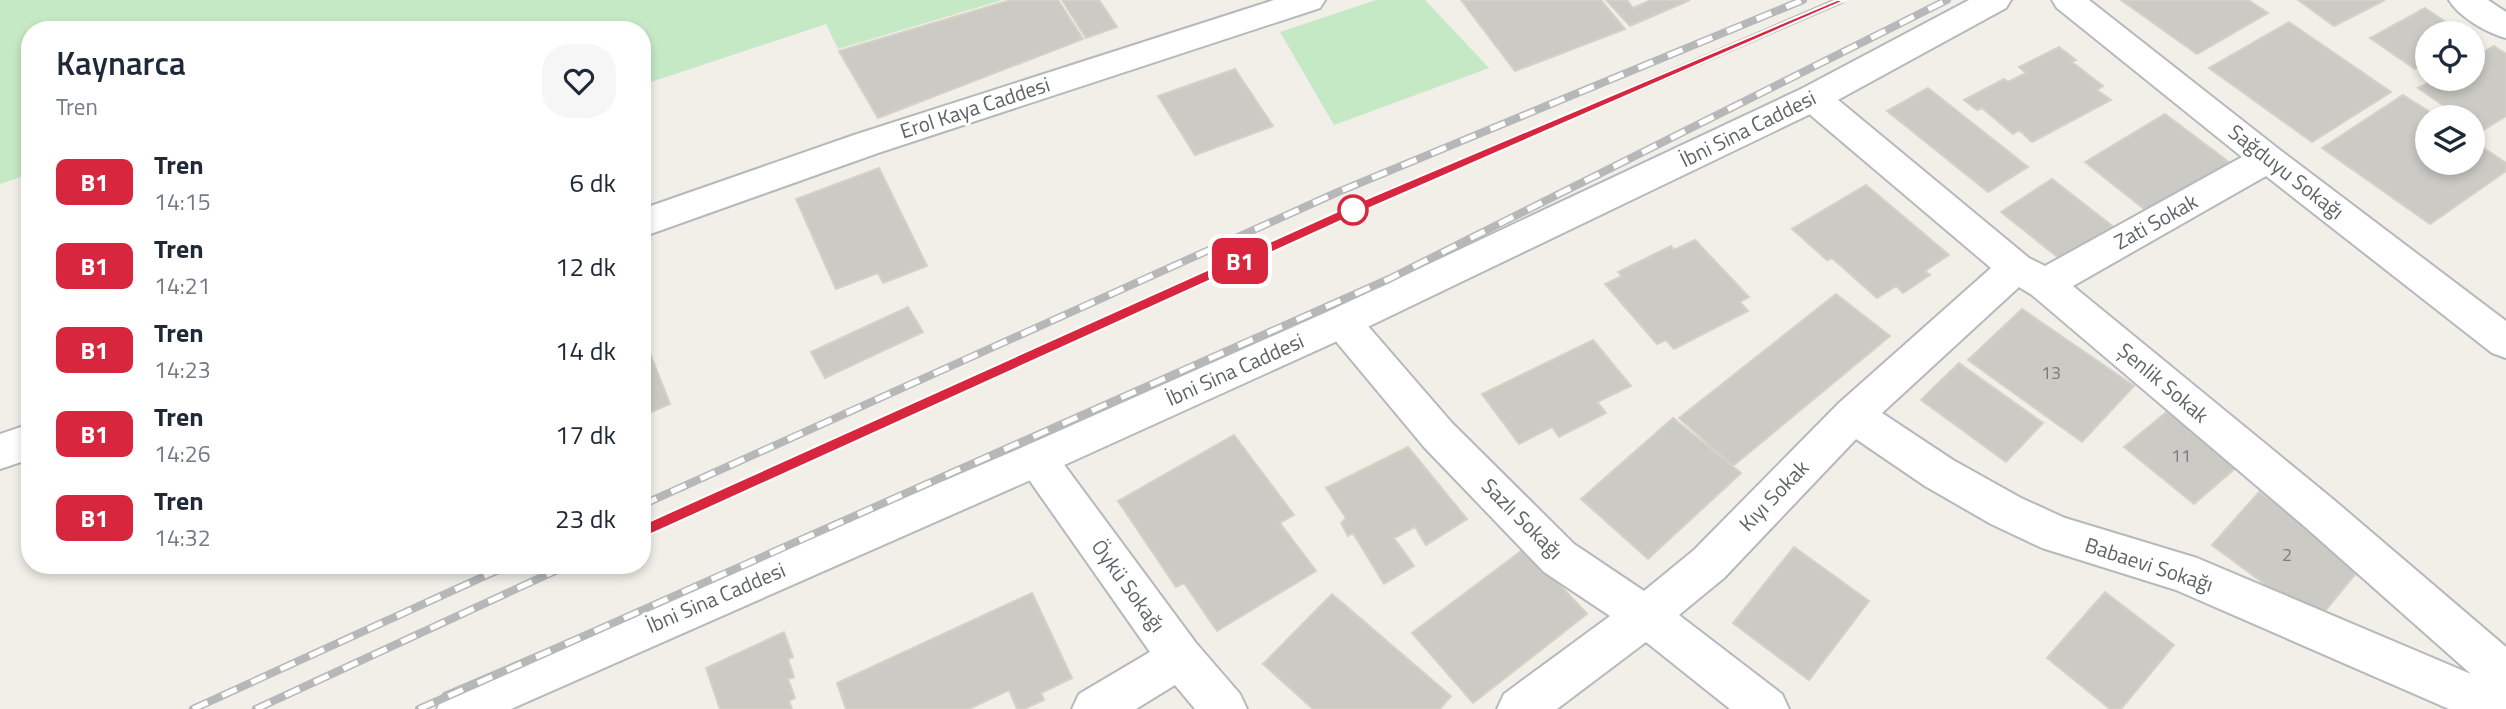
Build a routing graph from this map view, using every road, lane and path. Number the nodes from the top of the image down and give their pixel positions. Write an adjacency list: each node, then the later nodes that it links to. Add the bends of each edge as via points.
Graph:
1 (1309, 0): 8 (street, Erol Kaya Caddesi, via 866,144)
2 (1995, 0): 6 (street, İbni Sina Caddesi)
3 (2068, 0): 7 (street, Sağduyu Sokağı)
4 (2465, 0): 5 (street)
5 (2506, 27)
6 (1813, 98): 9 (street, Şenlik Sokak); 10 (street, İbni Sina Caddesi)
7 (2268, 159): 9 (street, Zati Sokak); 11 (street, Sağduyu Sokağı)
8 (651, 220)
9 (2030, 276): 12 (street, Kıyı Sokak); 18 (street, Şenlik Sokak, via 2319,513)
10 (1342, 321): 15 (street, İbni Sina Caddesi); 16 (street, Sazlı Sokağı, via 1438,435 1559,558)
11 (2506, 342)
12 (1853, 415): 16 (street, Kıyı Sokak, via 1709,564); 24 (street, Babaevi Sokağı, via 1939,473 2057,535 2182,572)
13 (21, 444): 14 (street)
14 (0, 452)
15 (1037, 459): 17 (street, Öykü Sokağı); 19 (street, İbni Sina Caddesi)
16 (1646, 616): 22 (street, Kıyı Sokak); 23 (street, Sazlı Sokağı)
17 (1180, 658): 20 (street); 21 (street, Öykü Sokağı)
18 (2506, 676)
19 (460, 709)
20 (1095, 709)
21 (1224, 709)
22 (1520, 709)
23 (1766, 709)
24 (2498, 709)

